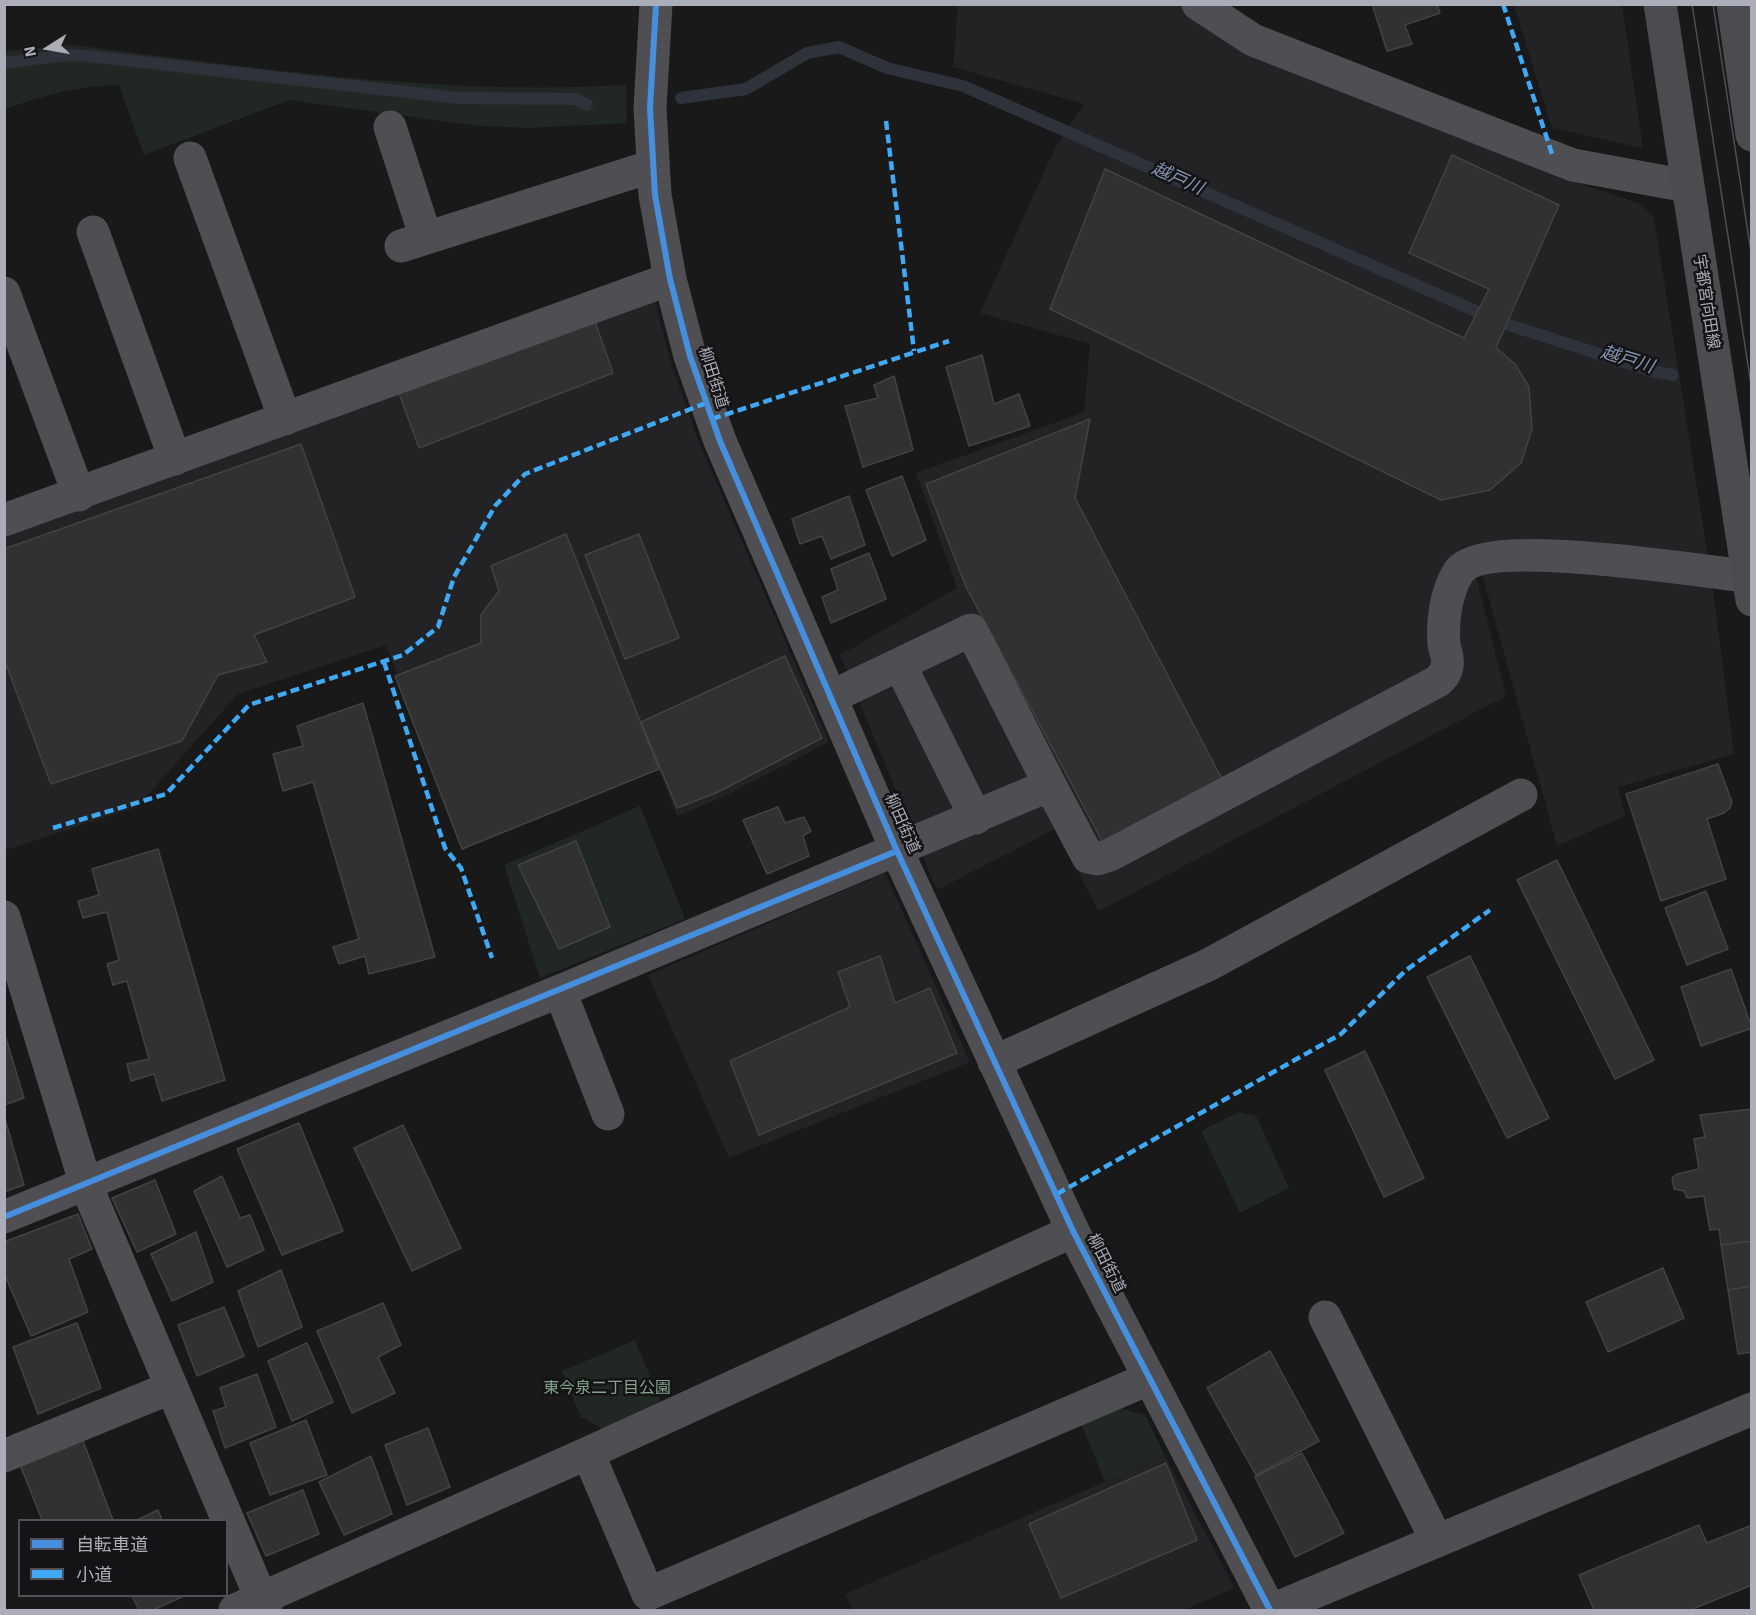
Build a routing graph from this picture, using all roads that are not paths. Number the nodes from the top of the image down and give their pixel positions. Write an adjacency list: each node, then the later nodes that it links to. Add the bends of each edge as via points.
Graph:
1 (656, 4): 8 (street, 柳田街道, via 650,108)
2 (1198, 4): 9 (street, via 1254,40 1573,165)
3 (1660, 4): 9 (main road, 宇都宮向田線)
4 (1733, 4): 6 (main road)
5 (390, 127): 8 (street, via 414,242)
6 (1752, 135)
7 (190, 158): 13 (street)
8 (653, 166): 11 (street, 柳田街道)
9 (1687, 186): 17 (main road, 宇都宮向田線)
10 (93, 232): 14 (street)
11 (670, 279): 13 (street); 19 (street, 柳田街道, via 690,356 720,441)
12 (4, 293): 15 (street)
13 (285, 419): 14 (street)
14 (175, 459): 15 (street)
15 (79, 495): 16 (street)
16 (4, 520)
17 (1750, 588): 20 (street, via 1620,559 1493,557 1464,565 1456,574 1447,603 1444,643 1448,665 1445,674 1428,687 1097,859 1088,857)
18 (900, 665): 19 (street); 20 (street, via 971,630); 22 (street)
19 (831, 698): 23 (street, 柳田街道)
20 (1050, 785): 22 (street)
21 (1521, 795): 26 (street, via 1208,964)
22 (976, 818): 23 (street)
23 (897, 851): 25 (street); 26 (street, 柳田街道)
24 (4, 917): 28 (street)
25 (560, 991): 27 (street); 28 (street)
26 (994, 1062): 30 (street, 柳田街道)
27 (608, 1114)
28 (86, 1185): 29 (street); 33 (street)
29 (4, 1217)
30 (1073, 1231): 32 (street, 柳田街道); 35 (street)
31 (1325, 1317): 39 (street)
32 (1148, 1378): 35 (street, via 648,1594); 41 (street, 柳田街道)
33 (170, 1388): 36 (street); 37 (street)
34 (1752, 1409): 39 (street)
35 (588, 1453): 40 (street)
36 (4, 1456)
37 (220, 1519)
38 (228, 1539): 40 (street)
39 (1437, 1540): 41 (street)
40 (254, 1607)
41 (1271, 1611)

